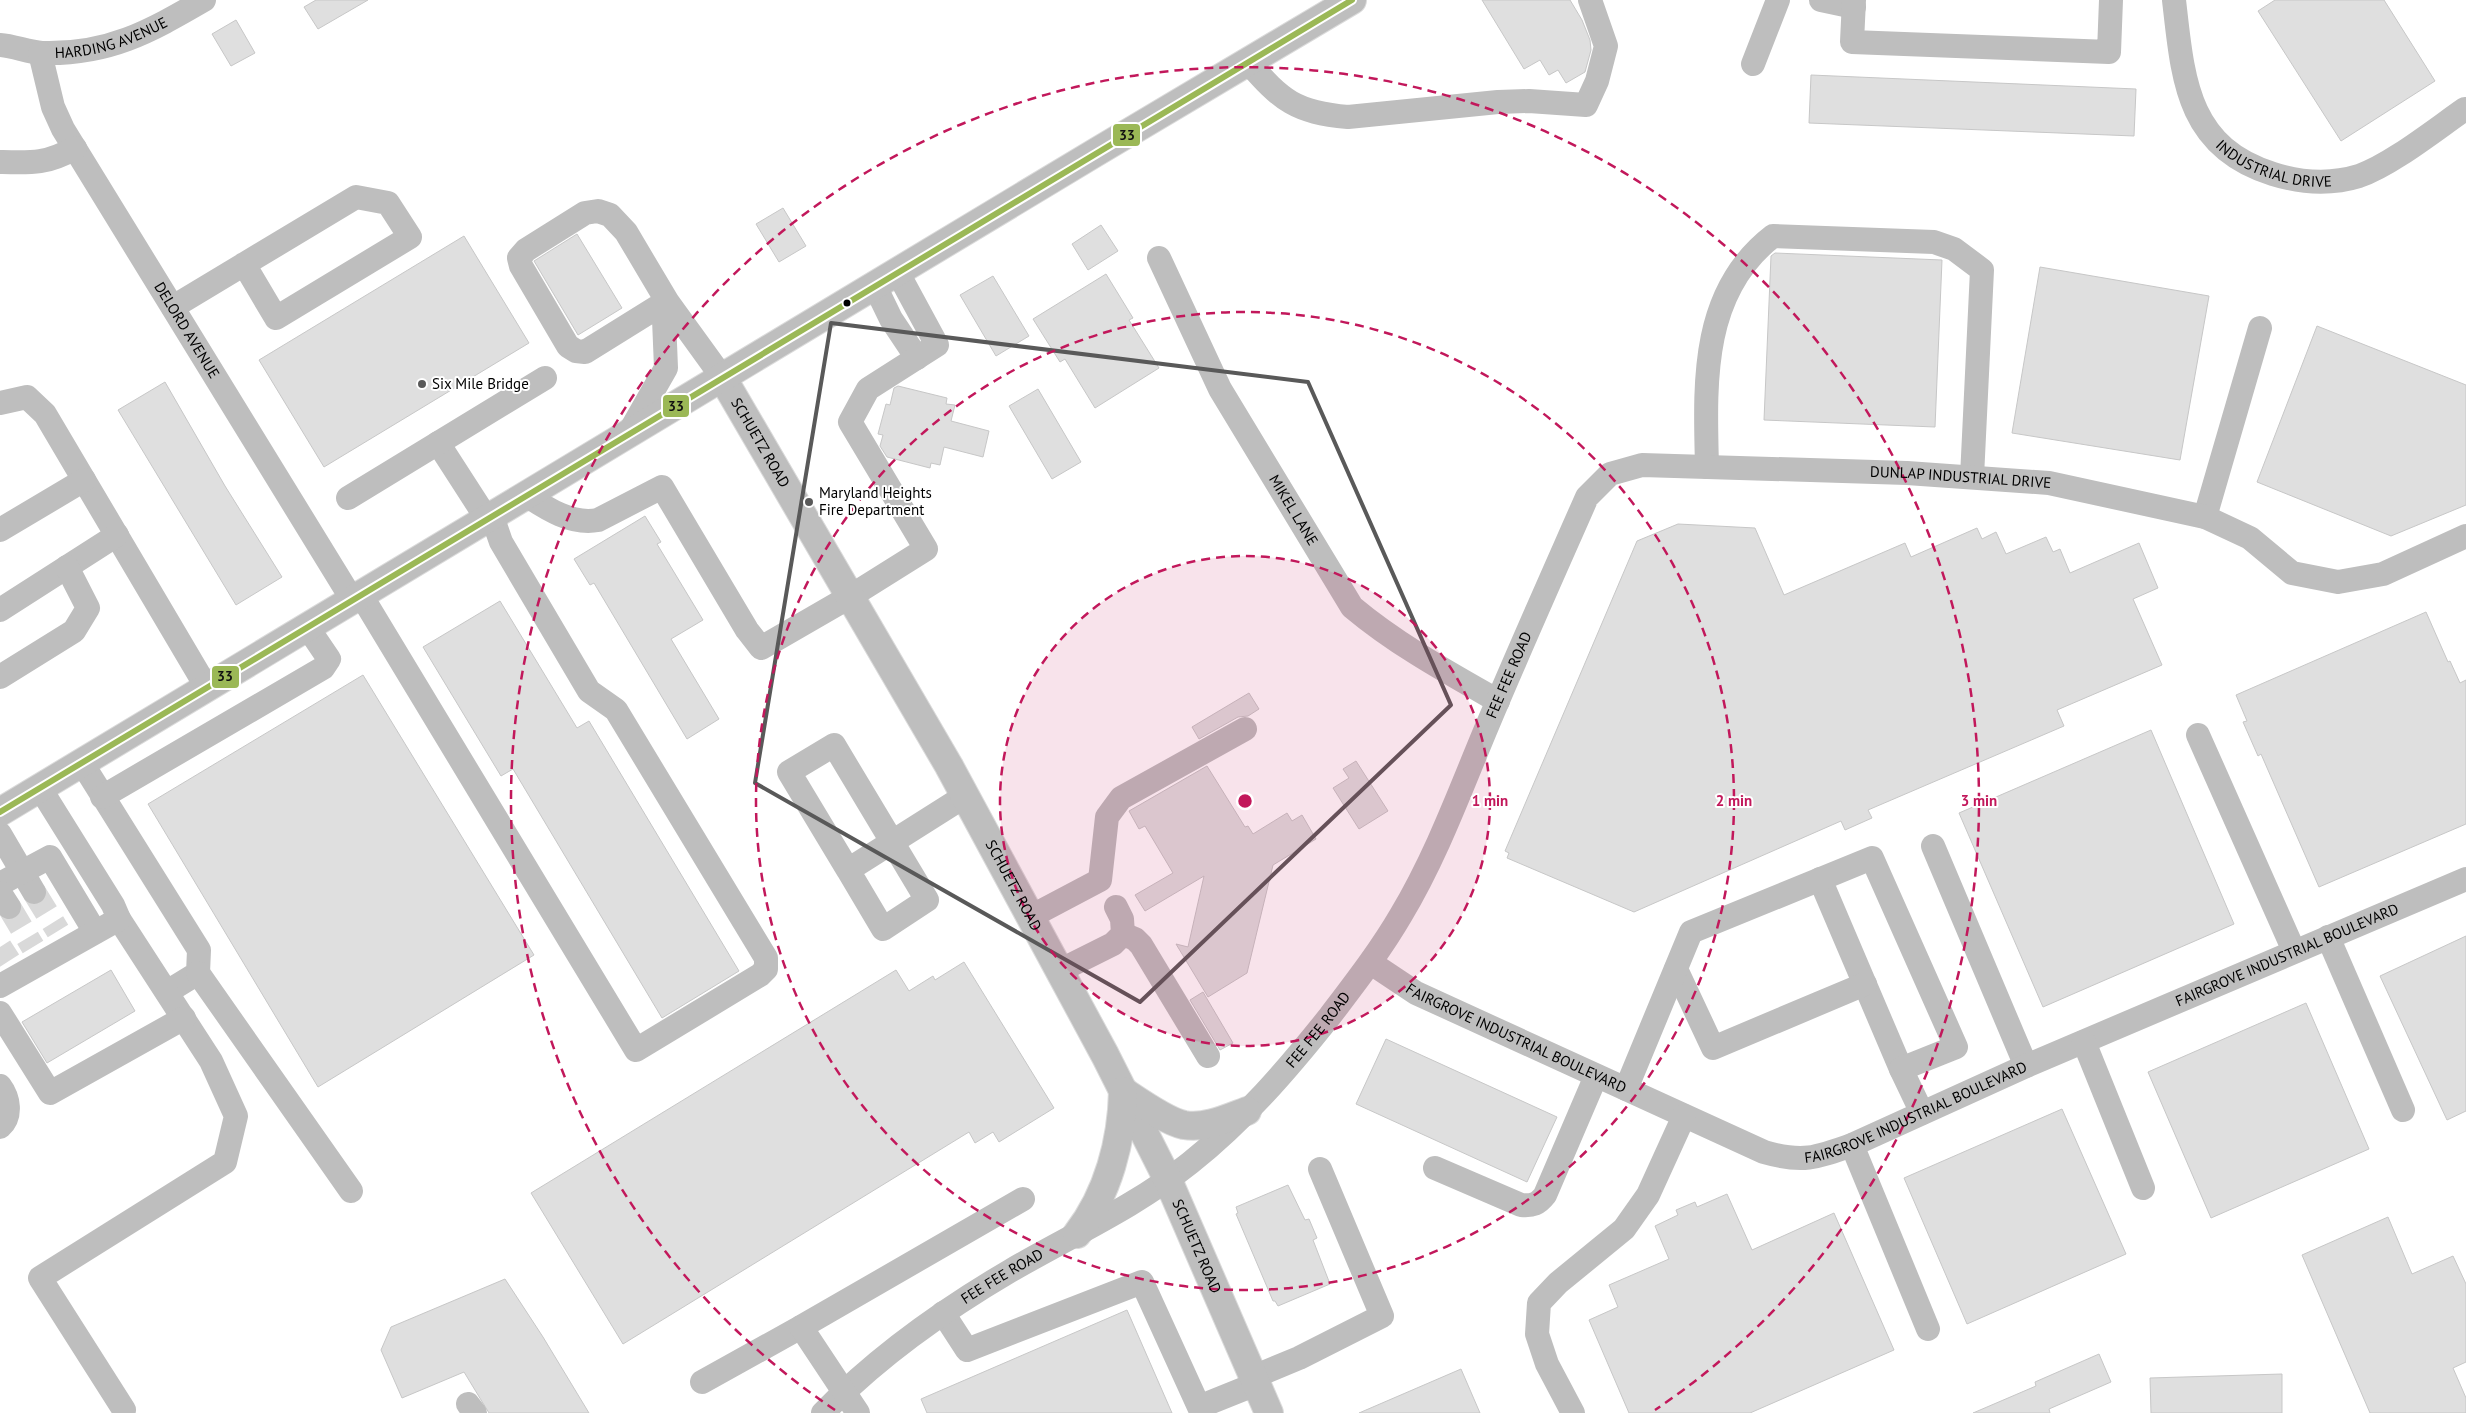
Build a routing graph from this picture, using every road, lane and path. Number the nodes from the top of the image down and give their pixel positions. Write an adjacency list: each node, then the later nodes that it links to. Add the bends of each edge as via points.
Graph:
1 (204, 0): 10 (street, HARDING AVENUE, via 138,37 118,44)
2 (1590, 0): 11 (street, via 1606,46 1597,81 1586,105 1528,101 1348,117 1321,114 1307,111 1278,94)
3 (1778, 0): 12 (street)
4 (1821, 0): 8 (street)
5 (2111, 0): 8 (street, via 2109,52 1852,42)
6 (2175, 1): 13 (street, INDUSTRIAL DRIVE, via 2185,74 2197,114 2216,142 2257,169 2322,183 2359,175 2384,163)
7 (1343, 2): 11 (main road)
8 (1854, 4)
9 (0, 45): 10 (street, HARDING AVENUE)
10 (40, 53): 14 (street, DELORD AVENUE, via 53,107)
11 (1248, 62): 18 (main road)
12 (1753, 64)
13 (2465, 109)
14 (75, 148): 15 (street, via 56,159 38,164); 20 (street, DELORD AVENUE)
15 (0, 162)
16 (1159, 258): 46 (street, MIKEL LANE, via 1220,389 1352,607 1410,650)
17 (244, 264): 17 (street, via 356,197 388,204 410,236 276,318); 20 (street)
18 (886, 280): 22 (street, via 890,319); 22 (street, via 937,345); 23 (main road)
19 (667, 301): 19 (street, via 585,352 576,351 568,346 518,258 586,213 598,211 610,215 626,232); 23 (street); 26 (street, via 664,319 666,368)
20 (173, 306): 41 (street, DELORD AVENUE)
21 (2260, 328): 34 (street)
22 (917, 358): 40 (street, via 868,389 850,422 926,549)
23 (722, 377): 26 (main road); 40 (main road, SCHUETZ ROAD)
24 (545, 378): 27 (street)
25 (0, 403): 31 (street, via 27,397 45,414)
26 (629, 433): 32 (main road)
27 (438, 443): 33 (street); 35 (street)
28 (1707, 467): 29 (street, DUNLAP INDUSTRIAL DRIVE, via 1642,465); 30 (street, DUNLAP INDUSTRIAL DRIVE); 30 (street, via 1705,392 1710,345 1719,309 1755,250 1773,236 1934,242 1954,249 1982,270)
29 (1610, 474): 46 (street, FEE FEE ROAD, via 1587,497)
30 (1972, 477): 34 (street, DUNLAP INDUSTRIAL DRIVE, via 2049,483)
31 (84, 480): 36 (street); 37 (street)
32 (526, 496): 35 (main road); 40 (street, via 555,514 591,522 662,487 761,648)
33 (348, 498)
34 (2205, 517): 38 (street, DUNLAP INDUSTRIAL DRIVE, via 2250,538 2292,573 2338,582 2383,574)
35 (490, 518): 41 (main road); 41 (street, DELORD AVENUE, via 590,691 616,710 766,958 766,969 760,975 636,1050)
36 (0, 530)
37 (117, 535): 39 (street); 45 (street)
38 (2466, 536)
39 (67, 567): 42 (street); 44 (street, via 88,608 74,632)
40 (851, 596): 51 (main road, SCHUETZ ROAD)
41 (357, 598): 43 (main road)
42 (0, 610)
43 (308, 628): 45 (main road); 52 (street, via 329,658 323,668)
44 (0, 677)
45 (207, 688): 49 (main road)
46 (1498, 701): 70 (street, FEE FEE ROAD, via 1437,846 1402,914)
47 (1245, 729): 64 (street, via 1121,798 1107,817 1100,880)
48 (2198, 735): 69 (street)
49 (82, 763): 50 (main road); 52 (street)
50 (40, 788): 53 (main road); 65 (street)
51 (965, 796): 55 (street); 64 (main road, SCHUETZ ROAD)
52 (102, 797): 73 (street, via 198,950)
53 (0, 812)
54 (0, 834): 57 (street)
55 (892, 842): 58 (street); 58 (street, via 927,900 883,929); 58 (street, via 834,744 789,772)
56 (1933, 846): 81 (street)
57 (22, 870): 61 (street); 62 (street); 66 (street, via 50,857)
58 (848, 870)
59 (1820, 879): 71 (street, via 1692,932); 75 (street); 82 (street, via 1872,858 1956,1047)
60 (2466, 879): 68 (street, FAIRGROVE INDUSTRIAL BOULEVARD)
61 (0, 884)
62 (34, 892)
63 (1116, 907): 67 (street, via 1122,919)
64 (1030, 917): 72 (main road, SCHUETZ ROAD)
65 (118, 918): 66 (street); 76 (street)
66 (95, 932): 74 (street, via 63,939)
67 (1123, 934): 72 (street, via 1113,944); 80 (street, via 1141,945)
68 (2328, 938): 69 (street, FAIRGROVE INDUSTRIAL BOULEVARD); 87 (street)
69 (2294, 951): 79 (street, FAIRGROVE INDUSTRIAL BOULEVARD)
70 (1371, 963): 83 (street, FAIRGROVE INDUSTRIAL BOULEVARD, via 1416,993); 88 (street, FEE FEE ROAD, via 1283,1075)
71 (1676, 969): 75 (street, via 1713,1048); 85 (street)
72 (1060, 971): 86 (main road, SCHUETZ ROAD)
73 (198, 973): 76 (street); 97 (street)
74 (9, 974)
75 (1865, 984): 82 (street)
76 (167, 992): 78 (street)
77 (0, 1014): 78 (street, via 50,1093)
78 (184, 1018): 106 (street, via 211,1061 236,1116 225,1162 40,1278)
79 (2084, 1042): 81 (street, FAIRGROVE INDUSTRIAL BOULEVARD); 96 (street)
80 (1208, 1056)
81 (2026, 1066): 89 (street, FAIRGROVE INDUSTRIAL BOULEVARD)
82 (1902, 1069): 89 (street)
83 (1596, 1076): 85 (street, FAIRGROVE INDUSTRIAL BOULEVARD); 93 (street, via 1539,1203 1521,1205)
84 (0, 1086): 91 (street, via 9,1106)
85 (1626, 1089): 90 (street, FAIRGROVE INDUSTRIAL BOULEVARD)
86 (1123, 1091): 88 (main road, via 1144,1106 1184,1125 1215,1123); 95 (main road, SCHUETZ ROAD); 99 (main road, via 1123,1108 1108,1176 1088,1219)
87 (2403, 1110)
88 (1247, 1112): 95 (street, FEE FEE ROAD)
89 (1922, 1113): 92 (street, FAIRGROVE INDUSTRIAL BOULEVARD)
90 (1684, 1116): 92 (street, FAIRGROVE INDUSTRIAL BOULEVARD, via 1764,1152 1785,1158 1810,1158); 110 (street, via 1648,1195 1624,1229 1558,1283 1540,1303 1537,1334 1547,1364)
91 (0, 1127)
92 (1852, 1145): 102 (street)
93 (1436, 1168)
94 (1320, 1169): 103 (street, via 1382,1316)
95 (1168, 1180): 99 (street, FEE FEE ROAD); 103 (main road, SCHUETZ ROAD)
96 (2143, 1188)
97 (351, 1192)
98 (1023, 1199): 101 (street)
99 (1077, 1234): 100 (street, FEE FEE ROAD)
100 (943, 1313): 103 (street, via 968,1350 1142,1282 1199,1407); 105 (street, FEE FEE ROAD, via 885,1355)
101 (801, 1327): 104 (street); 105 (street)
102 (1928, 1329)
103 (1255, 1380): 109 (main road, SCHUETZ ROAD)
104 (702, 1382)
105 (844, 1391): 107 (street, FEE FEE ROAD); 108 (street)
106 (124, 1410)
107 (823, 1413)
108 (858, 1413)
109 (1269, 1413)
110 (1572, 1413)

